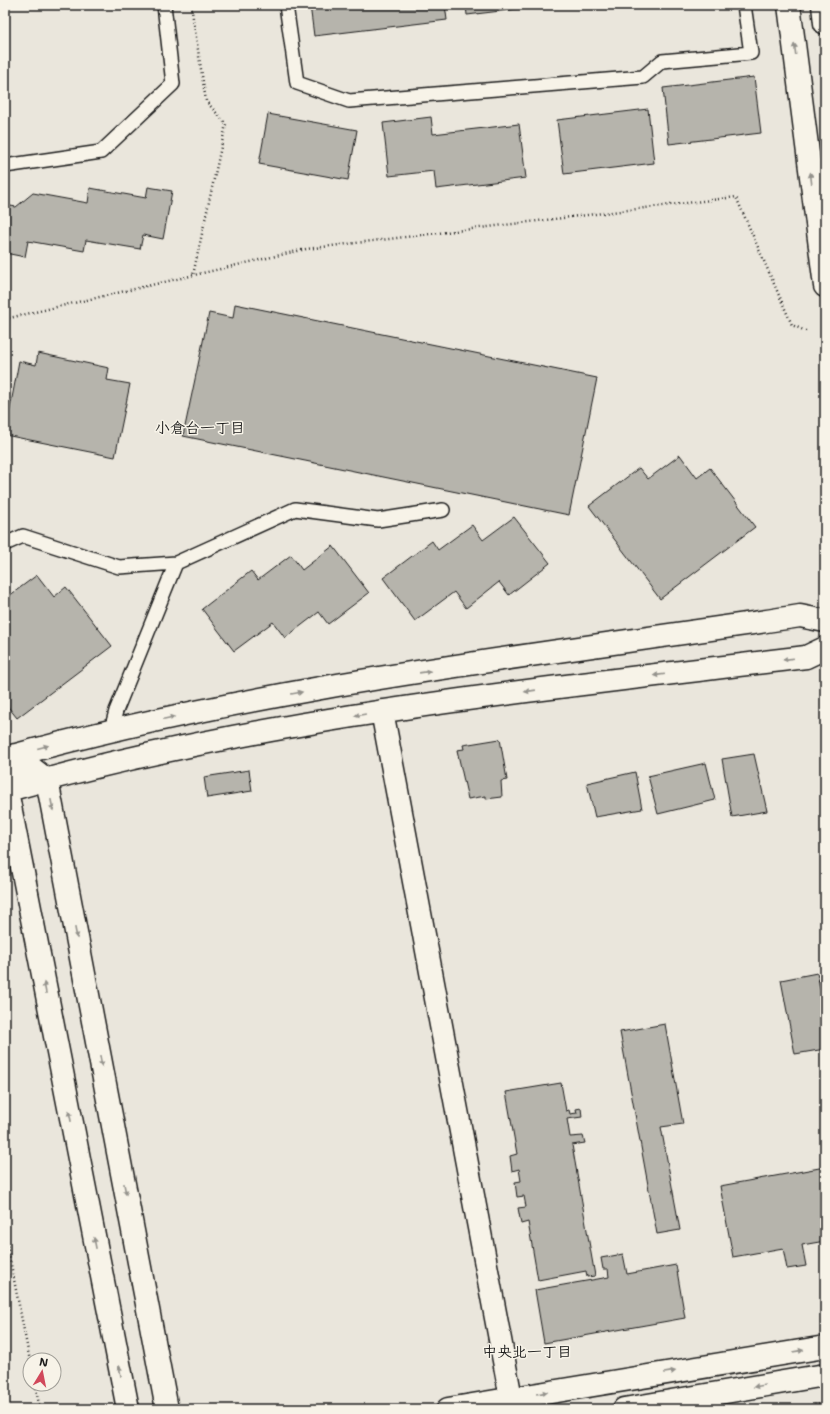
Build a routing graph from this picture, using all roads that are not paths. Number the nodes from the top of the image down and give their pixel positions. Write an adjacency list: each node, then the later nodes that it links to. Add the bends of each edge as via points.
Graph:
1 (164, 5): 7 (lane, via 173,84 101,152)
2 (286, 5): 3 (lane, via 297,83 349,101 643,77 662,62 751,53)
3 (744, 5)
4 (789, 5): 8 (street, one-way to 4)
5 (823, 5): 6 (street)
6 (825, 23)
7 (5, 166)
8 (825, 286)
9 (443, 510): 11 (lane, via 378,520 295,509)
10 (5, 544): 11 (lane, via 23,536 119,567)
11 (176, 563): 15 (lane, via 116,711)
12 (825, 621): 15 (street, one-way to 12, via 226,705 381,678 800,616)
13 (825, 648): 14 (street, one-way to 14, via 806,657)
14 (382, 711): 17 (street, one-way to 17, via 237,737 86,769); 21 (street)
15 (111, 730): 16 (street, one-way to 15)
16 (10, 756): 17 (street); 18 (street)
17 (47, 780): 18 (street); 23 (street, one-way to 23)
18 (6, 791): 22 (street, one-way to 18)
19 (825, 1347): 21 (street, one-way to 19)
20 (825, 1375): 25 (street, one-way to 25)
21 (511, 1398): 24 (street)
22 (128, 1409)
23 (167, 1409)
24 (448, 1409)
25 (624, 1409)

